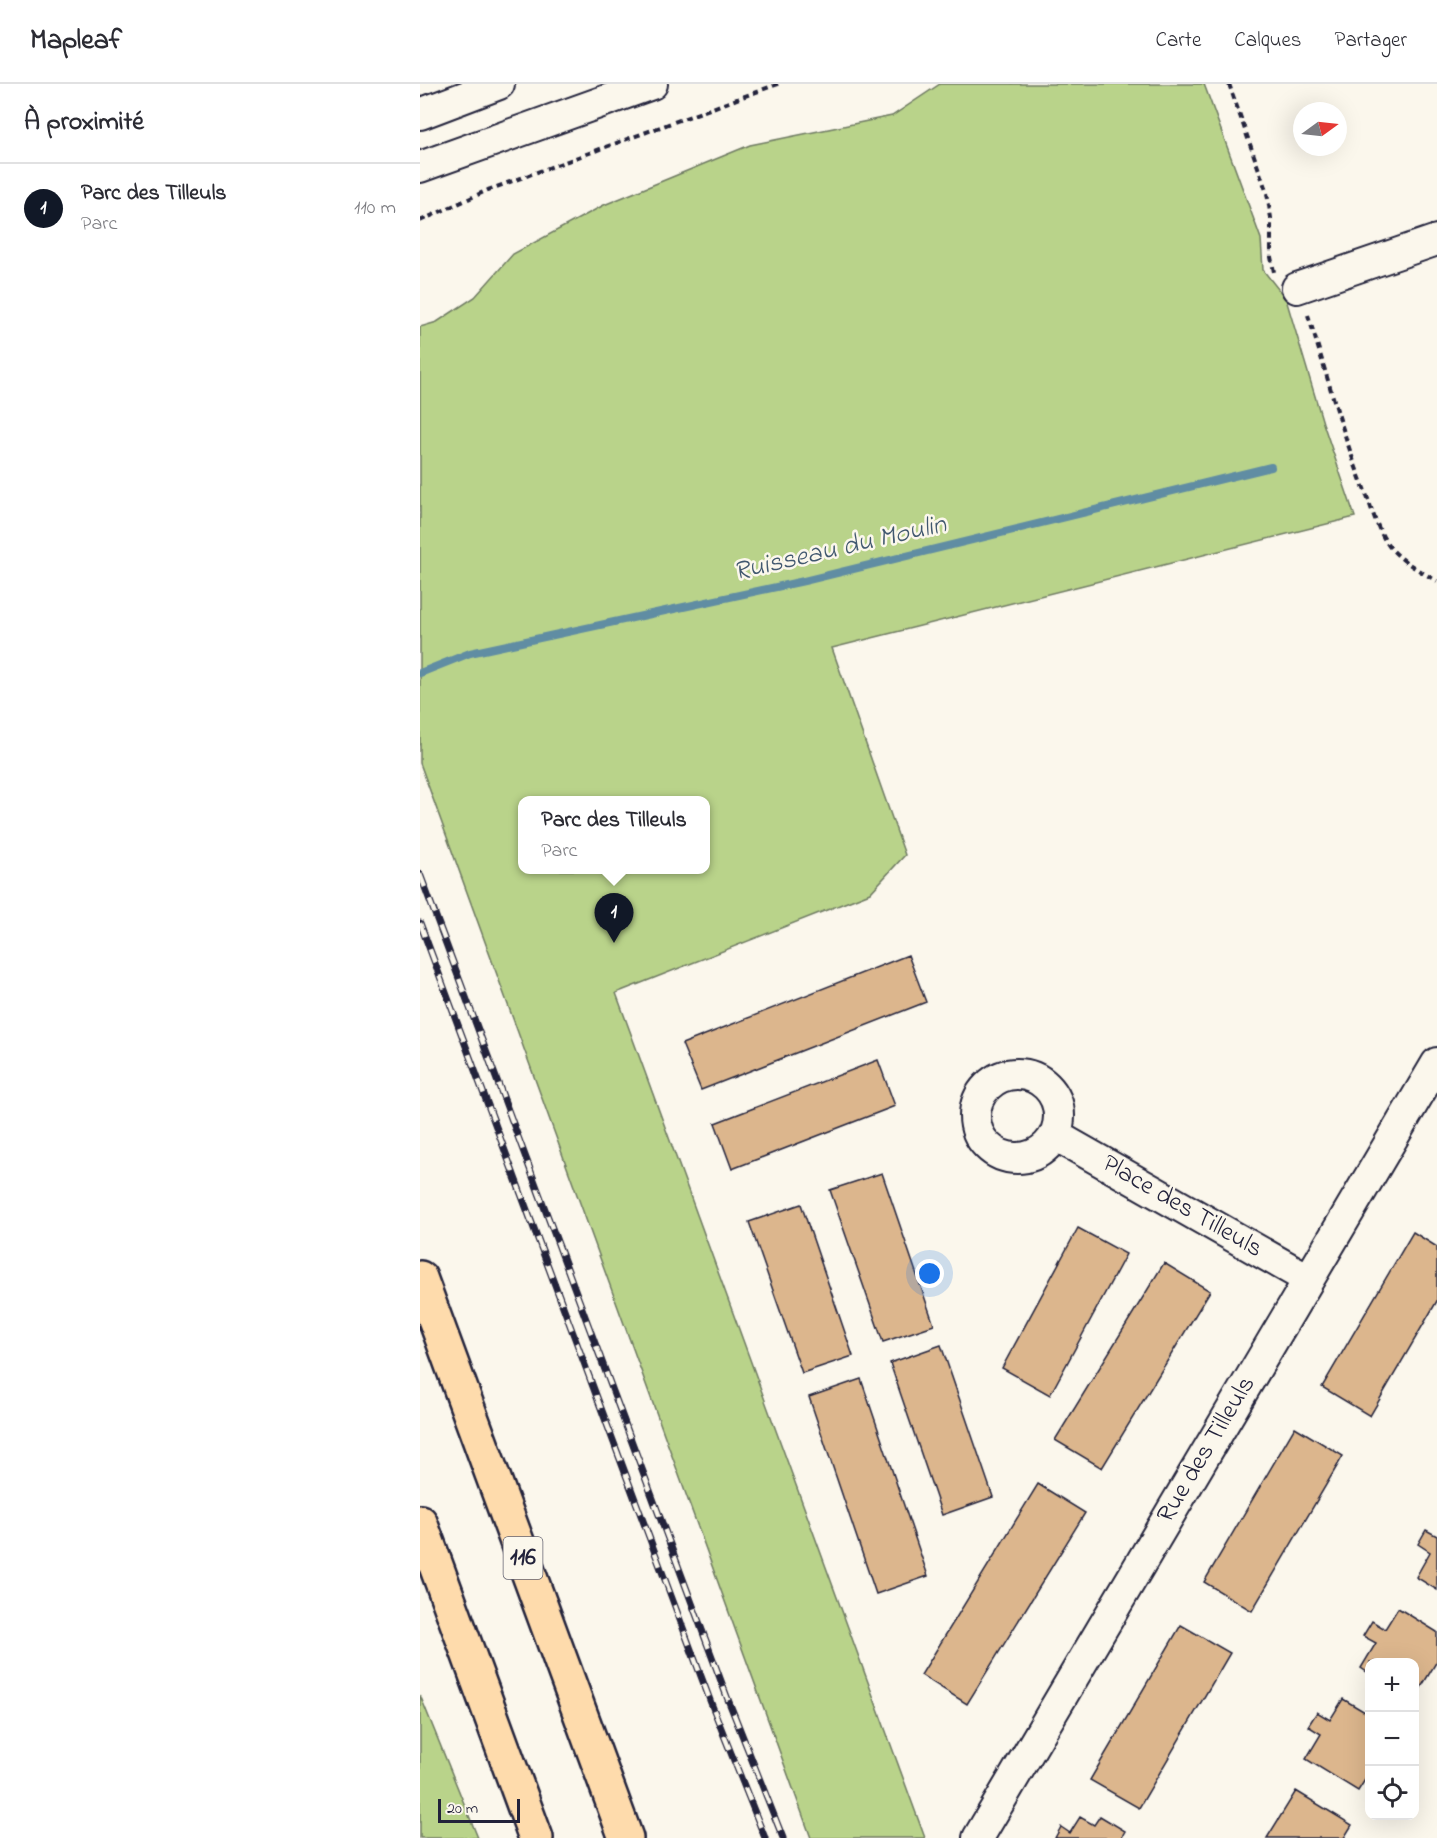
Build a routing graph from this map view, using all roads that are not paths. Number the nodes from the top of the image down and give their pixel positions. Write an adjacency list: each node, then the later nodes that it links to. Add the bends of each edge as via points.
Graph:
1 (500, 84): 3 (street)
2 (652, 84): 4 (street)
3 (420, 114)
4 (420, 167)
5 (1437, 240): 6 (street)
6 (1297, 288)
7 (1437, 1063): 10 (street, Rue des Tilleuls)
8 (1055, 1135): 10 (street, Place des Tilleuls)
9 (420, 1278): 13 (main road, 116)
10 (1308, 1279): 14 (street, Rue des Tilleuls)
11 (420, 1522): 12 (main road)
12 (537, 1838)
13 (626, 1838)
14 (978, 1838)

